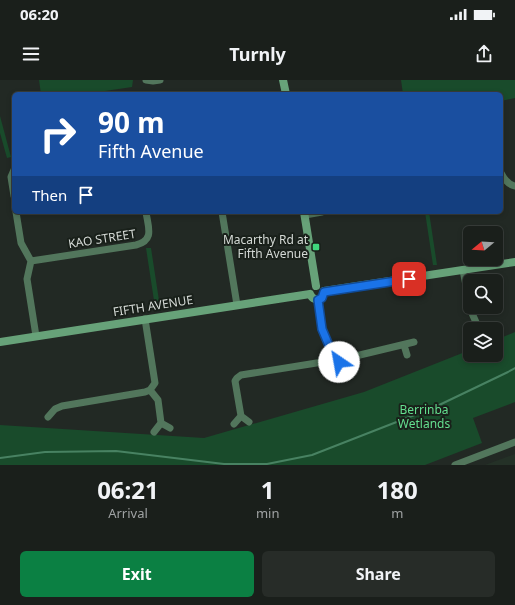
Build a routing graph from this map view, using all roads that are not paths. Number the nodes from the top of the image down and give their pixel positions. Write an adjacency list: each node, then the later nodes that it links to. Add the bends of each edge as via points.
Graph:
1 (146, 80): 2 (street)
2 (160, 80)
3 (283, 80): 4 (street)
4 (286, 92)
5 (503, 178): 6 (street)
6 (515, 186)
7 (16, 214): 11 (street, via 21,243)
8 (146, 214): 11 (street, KAO STREET, via 150,234 142,244)
9 (222, 214): 18 (street)
10 (305, 214): 14 (street)
11 (31, 261): 21 (street, via 27,279)
12 (515, 262): 13 (street)
13 (463, 270): 15 (street); 20 (street, via 471,311)
14 (316, 286): 15 (street); 16 (street)
15 (324, 292): 17 (street)
16 (310, 294): 17 (street); 18 (street, FIFTH AVENUE)
17 (318, 300): 26 (street, via 322,329)
18 (237, 305): 19 (street, FIFTH AVENUE)
19 (145, 319): 21 (street, FIFTH AVENUE); 27 (street, via 155,382)
20 (476, 322)
21 (36, 336): 22 (street, FIFTH AVENUE)
22 (0, 342)
23 (414, 342): 24 (street)
24 (404, 344): 25 (street); 26 (street)
25 (407, 355)
26 (334, 359): 28 (street, via 241,375 235,381)
27 (150, 390): 29 (street, via 62,406); 31 (street, via 158,400)
28 (241, 416): 30 (street); 32 (street)
29 (48, 417)
30 (249, 422)
31 (161, 423): 33 (street); 34 (street)
32 (234, 424)
33 (170, 428)
34 (154, 432)
35 (515, 442): 36 (street)
36 (455, 465)

